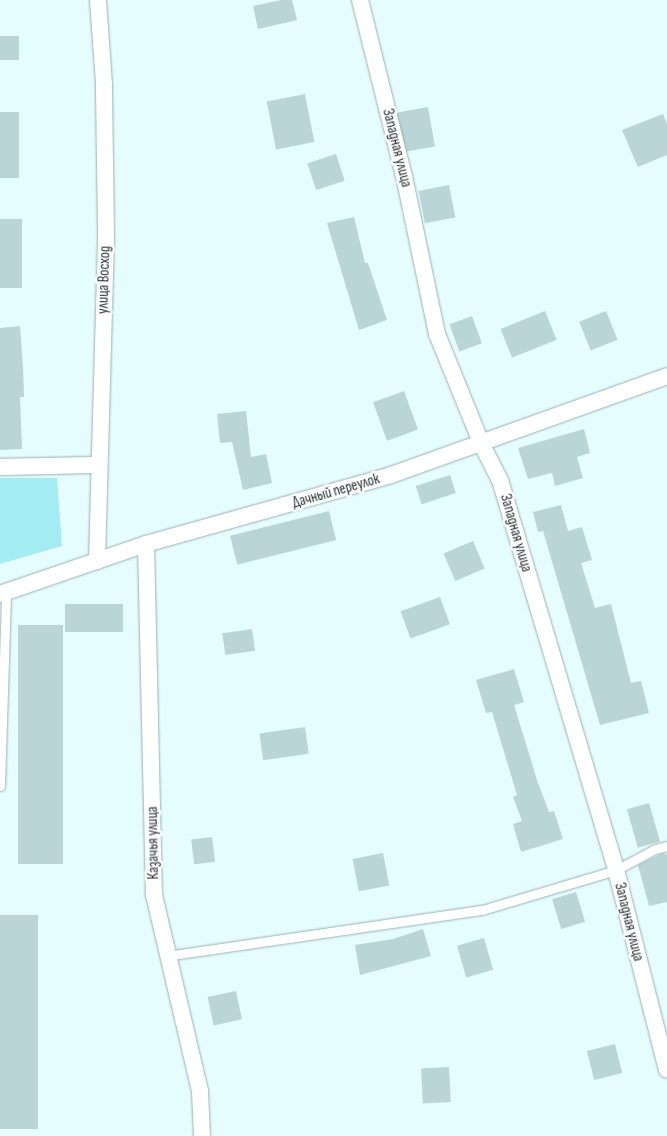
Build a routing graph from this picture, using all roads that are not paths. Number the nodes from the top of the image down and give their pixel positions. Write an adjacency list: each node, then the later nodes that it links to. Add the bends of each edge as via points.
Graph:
1 (98, 0): 5 (street, улица Восход, via 104,84 106,234)
2 (360, 0): 4 (street, Западная улица, via 404,176 437,334)
3 (667, 376): 4 (street, Дачный переулок)
4 (482, 444): 7 (street, Дачный переулок, via 391,476); 12 (street, Западная улица, via 500,480)
5 (97, 465): 6 (street); 8 (street, улица Восход)
6 (0, 467)
7 (146, 544): 8 (street, Дачный переулок); 13 (street, Казачья улица, via 154,895)
8 (97, 561): 9 (street, Дачный переулок)
9 (3, 593): 10 (lane)
10 (0, 781)
11 (667, 846): 12 (lane)
12 (616, 870): 13 (lane, via 482,910); 14 (street, Западная улица)
13 (166, 956): 15 (street, Казачья улица, via 200,1091)
14 (667, 1070)
15 (202, 1136)

